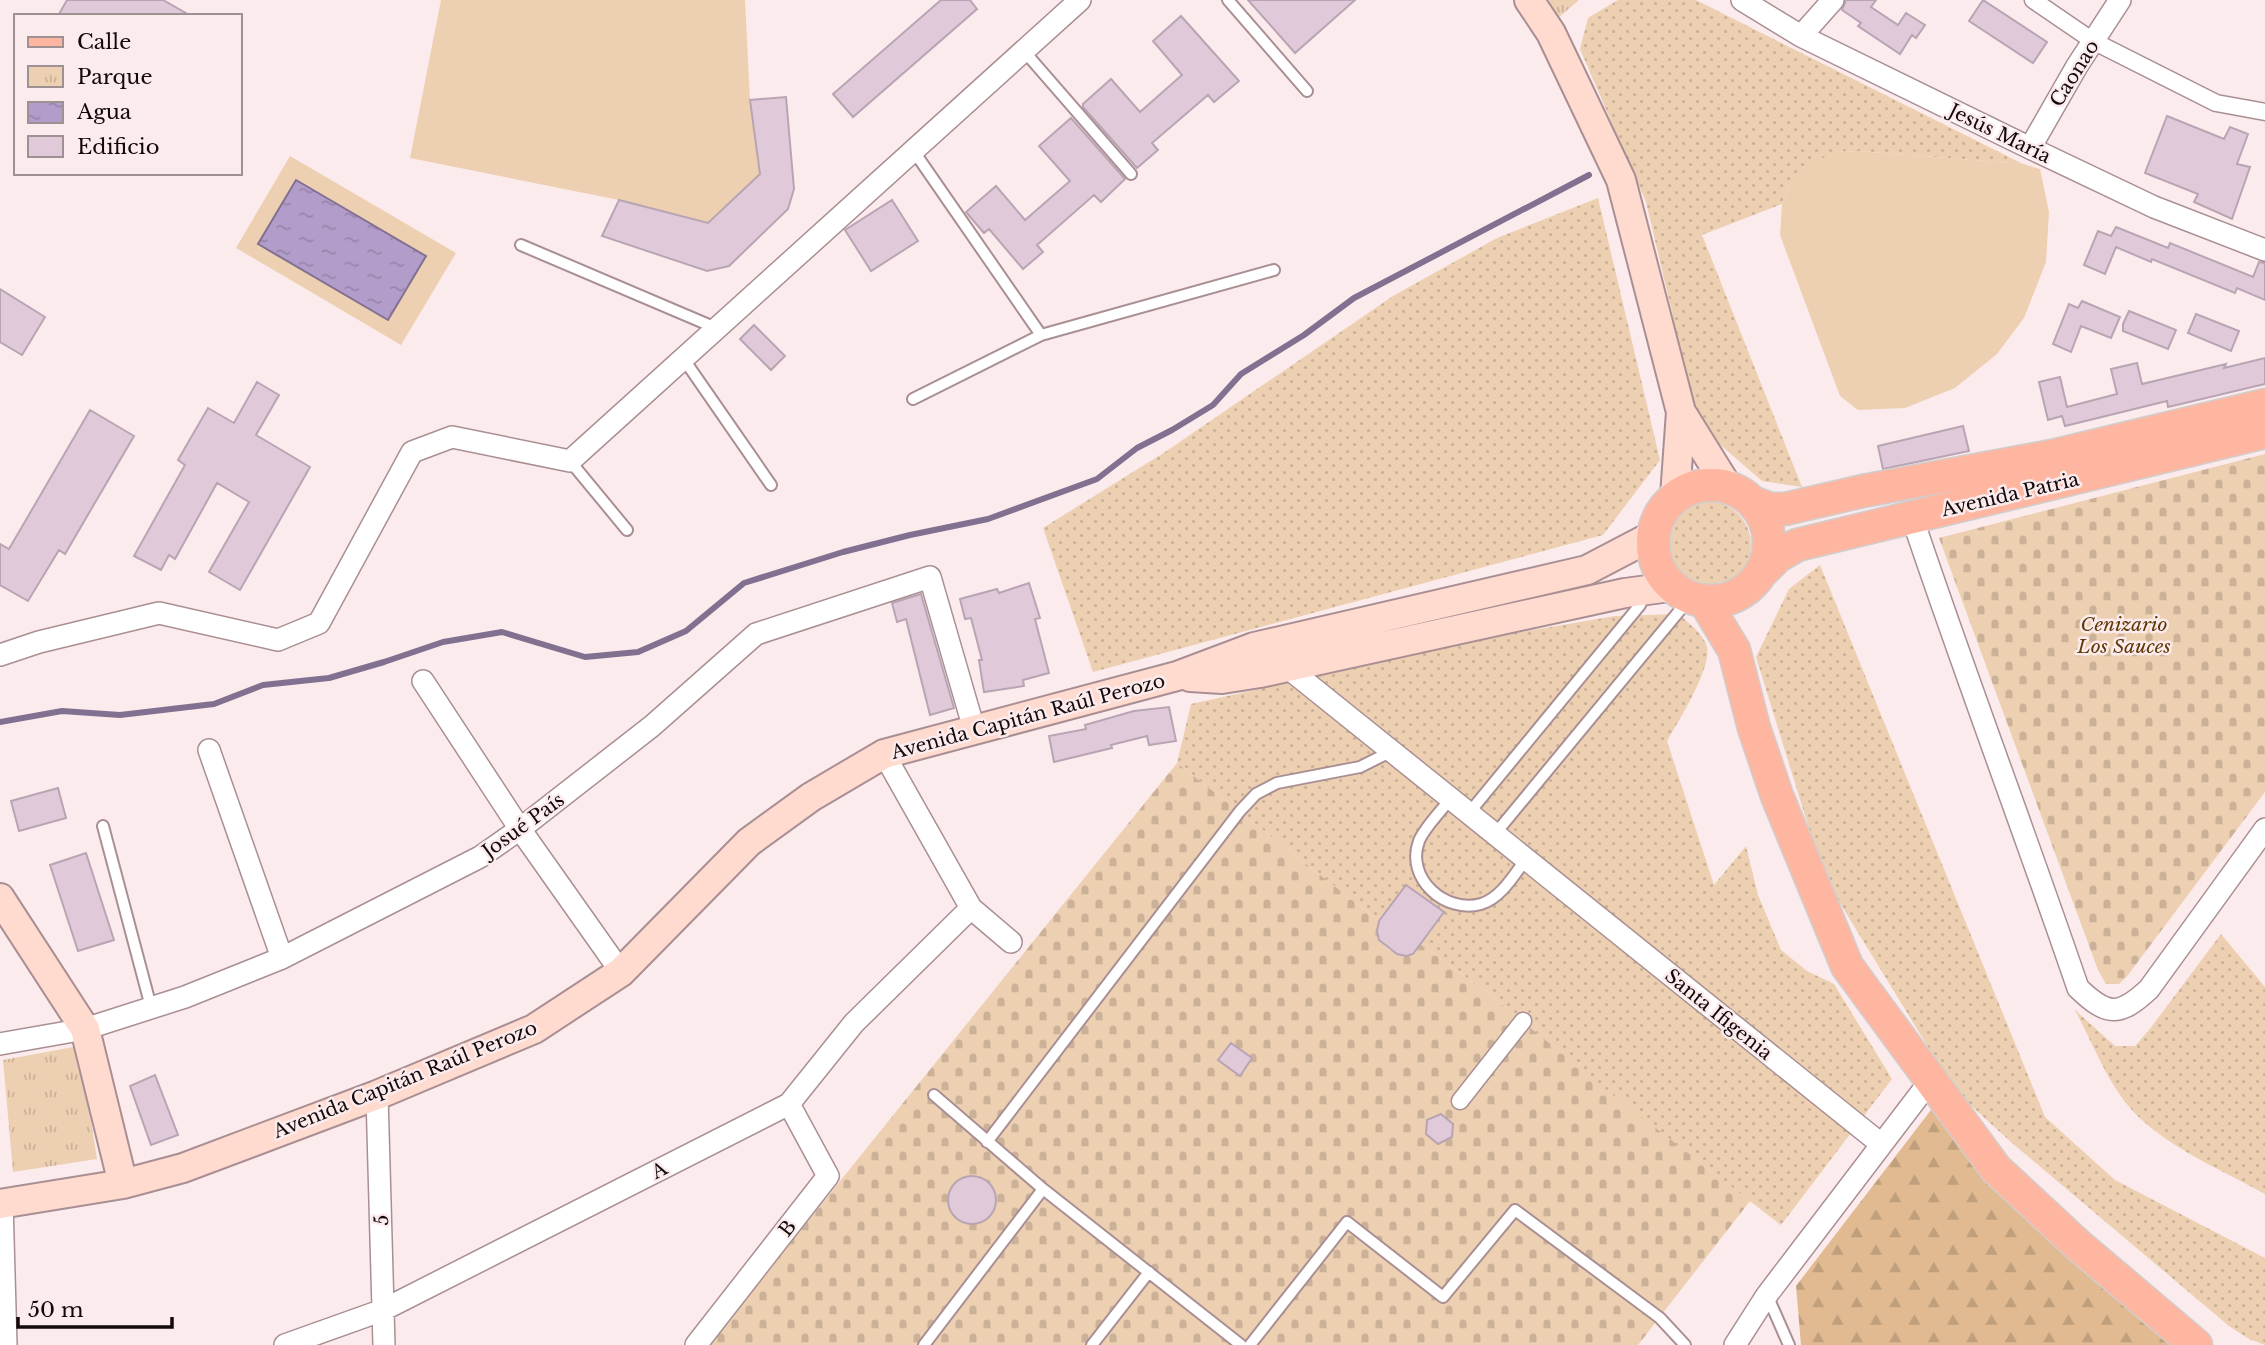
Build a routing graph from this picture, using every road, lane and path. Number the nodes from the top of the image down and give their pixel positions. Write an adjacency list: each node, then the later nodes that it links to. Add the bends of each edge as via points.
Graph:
1 (1080, 0): 10 (street)
2 (1228, 0): 11 (lane)
3 (1530, 0): 24 (main road, via 1551,33 1621,180)
4 (1742, 0): 8 (street, Jesús María)
5 (1833, 0): 8 (street)
6 (2033, 0): 9 (street)
7 (2120, 0): 9 (street, Caonao)
8 (1801, 36): 13 (street, Jesús María)
9 (2093, 41): 12 (street, via 2216,103); 13 (street, Caonao)
10 (1024, 51): 14 (street); 15 (lane)
11 (1307, 91)
12 (2265, 112)
13 (2029, 148): 17 (street, Jesús María, via 2154,207)
14 (913, 150): 19 (street); 20 (lane)
15 (1131, 174)
16 (521, 246): 19 (lane)
17 (2265, 250)
18 (1274, 270): 20 (lane)
19 (716, 328): 21 (street)
20 (1041, 335): 22 (lane)
21 (683, 358): 26 (street); 27 (lane)
22 (913, 399)
23 (2265, 405): 30 (main road, Avenida Patria, via 2052,456 1784,509)
24 (1681, 412): 28 (main road); 29 (main road)
25 (2265, 432): 31 (main road, Avenida Patria)
26 (570, 461): 32 (lane); 36 (street, via 452,437 412,452 319,623 278,640 159,613)
27 (771, 485)
28 (1727, 486): 29 (main road, via 1700,485); 30 (main road)
29 (1675, 496): 33 (main road, via 1655,524)
30 (1754, 503): 34 (main road, via 1766,523 1769,547)
31 (1912, 517): 34 (main road, Avenida Patria, via 1797,545 1778,556); 48 (street, via 2078,988 2093,1003 2110,1010 2126,1007 2149,989)
32 (628, 530)
33 (1670, 579): 34 (main road, via 1727,599); 35 (main road); 37 (main road, Avenida Capitán Raúl Perozo, via 1587,570); 38 (main road, Avenida Capitán Raúl Perozo); 45 (lane, via 1640,606); 49 (lane)
34 (1755, 580): 35 (main road, via 1736,614)
35 (1734, 650): 60 (main road, via 1777,796 1847,967)
36 (0, 655)
37 (1257, 660): 38 (main road, Avenida Capitán Raúl Perozo); 40 (main road, Avenida Capitán Raúl Perozo)
38 (1288, 668): 42 (street, Santa Ifigenia)
39 (423, 681): 47 (street)
40 (974, 729): 43 (main road, Avenida Capitán Raúl Perozo); 47 (street, Josué País, via 930,576 756,634 652,726)
41 (209, 750): 54 (street)
42 (1392, 751): 44 (street, Santa Ifigenia); 65 (lane, via 1360,767 1277,783 1256,794)
43 (884, 754): 52 (street); 55 (main road, Avenida Capitán Raúl Perozo, via 811,797 748,842)
44 (1451, 798): 45 (street, Santa Ifigenia); 50 (lane, via 1419,841 1415,864 1423,882 1441,898 1464,906 1483,903 1503,889)
45 (1469, 813): 49 (street, Santa Ifigenia)
46 (103, 826): 56 (lane)
47 (520, 829): 54 (street, Josué País, via 480,858); 55 (street)
48 (2265, 830)
49 (1495, 834): 50 (street, Santa Ifigenia)
50 (1526, 859): 66 (street, Santa Ifigenia)
51 (0, 898): 58 (main road)
52 (971, 908): 53 (street); 64 (street, A, via 854,1023)
53 (1011, 942)
54 (282, 958): 56 (street, Josué País)
55 (621, 972): 61 (main road, Avenida Capitán Raúl Perozo, via 534,1029)
56 (151, 1007): 58 (street, Josué País)
57 (1523, 1021): 63 (street)
58 (85, 1029): 59 (street, Josué País); 67 (main road)
59 (0, 1044)
60 (1930, 1081): 66 (street); 84 (main road, via 1996,1169 2077,1245)
61 (377, 1095): 67 (main road, Avenida Capitán Raúl Perozo, via 183,1168); 72 (street, 5)
62 (934, 1095): 65 (lane)
63 (1460, 1101)
64 (789, 1104): 72 (street, A); 76 (street, B, via 828,1176)
65 (986, 1142): 68 (lane)
66 (1881, 1144): 71 (street)
67 (123, 1184): 69 (main road, Avenida Capitán Raúl Perozo)
68 (1043, 1189): 70 (lane); 77 (lane)
69 (1, 1198): 73 (street)
70 (1149, 1272): 78 (lane); 79 (lane)
71 (1767, 1295): 82 (street); 83 (lane)
72 (383, 1310): 74 (street, A); 75 (street, 5)
73 (6, 1345)
74 (285, 1345)
75 (384, 1345)
76 (696, 1345)
77 (924, 1345)
78 (1092, 1345)
79 (1241, 1345)
80 (1250, 1345): 81 (lane, via 1348,1222 1443,1297 1515,1210 1660,1318)
81 (1685, 1345)
82 (1735, 1345)
83 (1789, 1345)
84 (2196, 1345)

